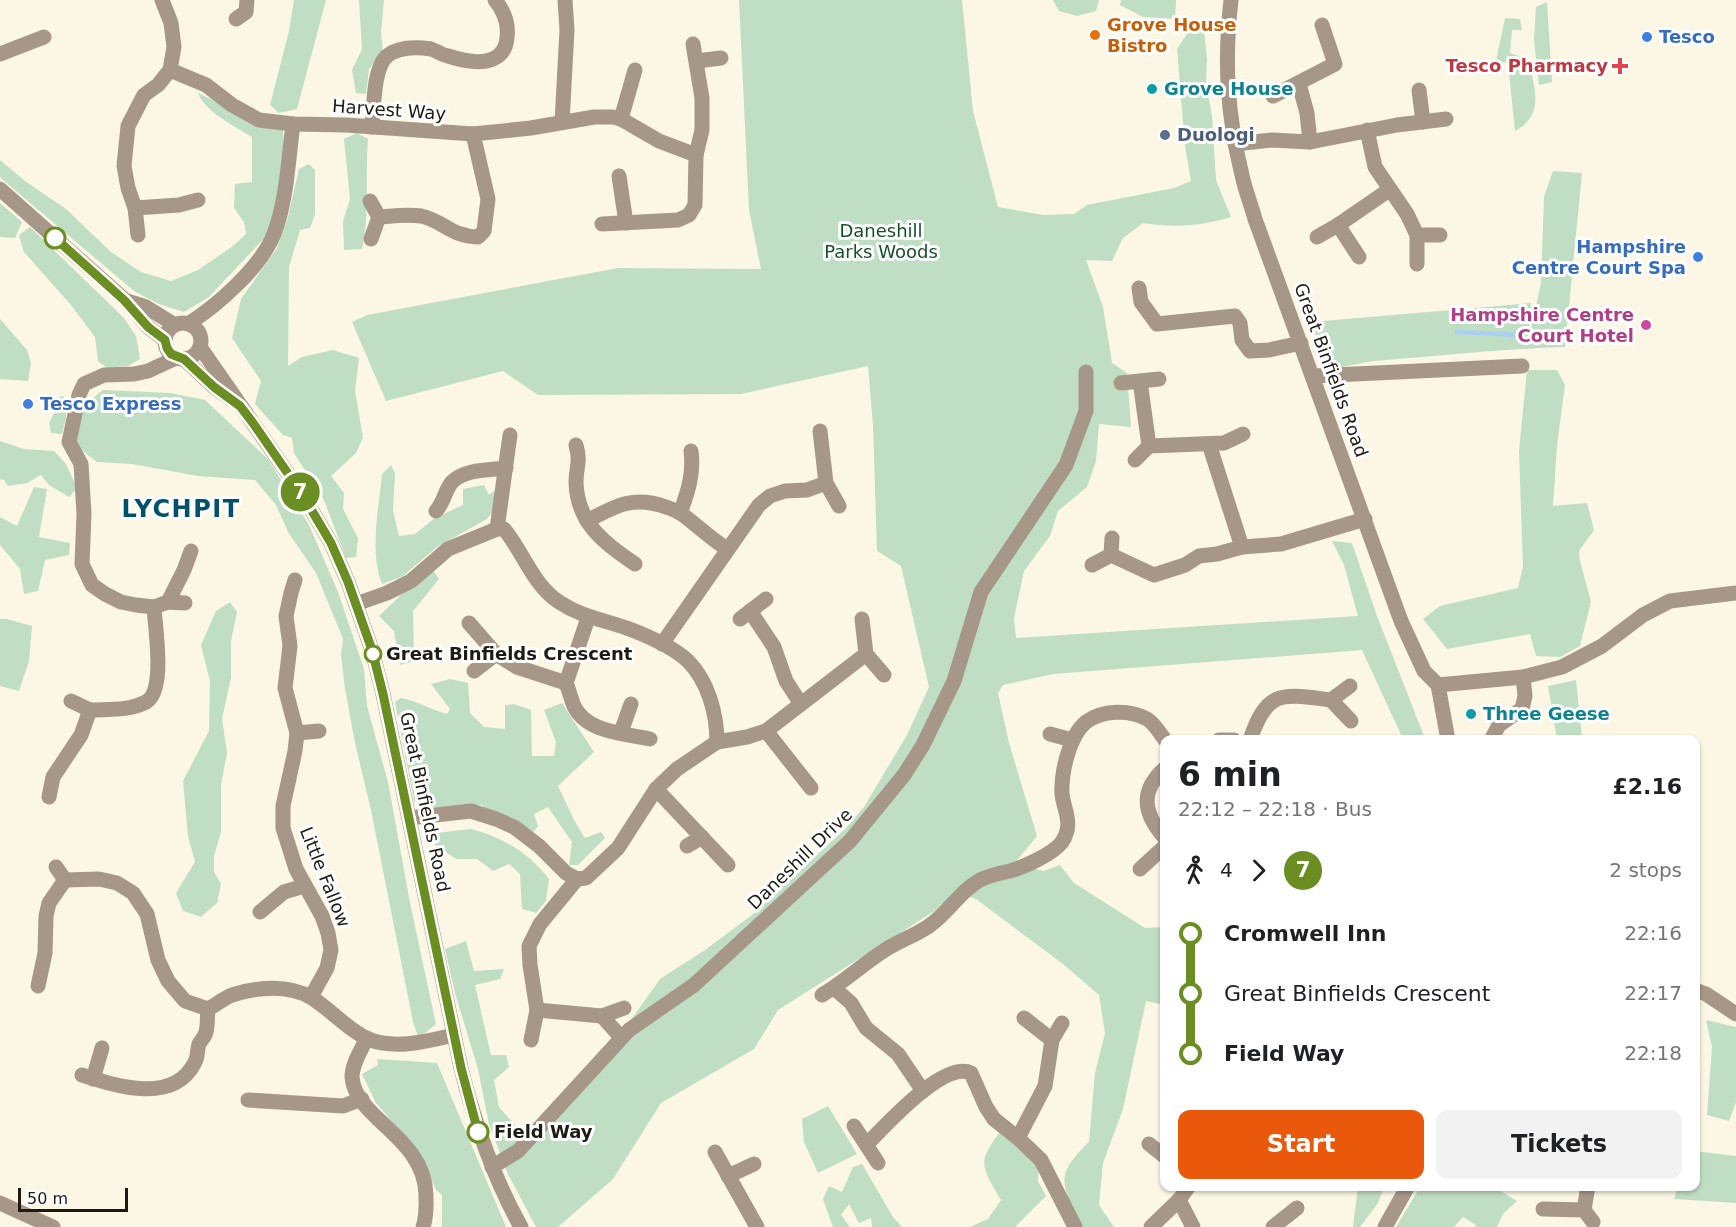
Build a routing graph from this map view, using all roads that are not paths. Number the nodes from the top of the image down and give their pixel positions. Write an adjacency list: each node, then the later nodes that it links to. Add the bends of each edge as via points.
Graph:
1 (162, 0): 13 (street, via 171,23 174,47)
2 (247, 0): 6 (street, via 246,12)
3 (495, 0): 23 (street, via 508,27 501,55 471,62 417,48 388,55 377,76)
4 (565, 0): 20 (street)
5 (1231, 0): 27 (street, Great Binfields Road, via 1226,75)
6 (236, 18)
7 (1322, 25): 15 (street, via 1335,64)
8 (44, 37): 10 (street)
9 (693, 44): 12 (street)
10 (0, 54)
11 (722, 58): 12 (street)
12 (697, 61): 28 (street, via 702,130)
13 (170, 70): 22 (street, Harvest Way, via 206,85 259,120); 34 (street, via 144,95 128,126 124,166)
14 (635, 70): 18 (street)
15 (1299, 84): 17 (street); 26 (street)
16 (1419, 90): 21 (street)
17 (1273, 96)
18 (621, 119): 20 (street, Harvest Way, via 594,117); 28 (street, via 659,141)
19 (1446, 119): 21 (street)
20 (562, 122): 25 (street, Harvest Way)
21 (1423, 122): 24 (street)
22 (293, 124): 23 (street, Harvest Way); 48 (street, via 280,215 273,237 259,260)
23 (372, 127): 25 (street, Harvest Way)
24 (1367, 130): 26 (street); 31 (street, via 1375,167)
25 (472, 134): 35 (street, via 488,199 484,231 478,237 452,232 421,216)
26 (1310, 142): 27 (street, via 1272,140)
27 (1235, 144): 51 (street, Great Binfields Road, via 1255,219)
28 (696, 154): 36 (street, via 695,205 689,215 678,220)
29 (619, 176): 36 (street)
30 (0, 189): 47 (street, Great Binfields Road)
31 (1389, 190): 38 (street); 40 (street)
32 (198, 200): 34 (street)
33 (370, 201): 35 (street)
34 (135, 208): 39 (street)
35 (379, 217): 43 (street)
36 (626, 223): 37 (street)
37 (602, 225)
38 (1338, 225): 42 (street); 44 (street)
39 (138, 235)
40 (1417, 235): 41 (street); 45 (street)
41 (1440, 235)
42 (1317, 237)
43 (371, 239)
44 (1359, 257)
45 (1418, 264)
46 (1138, 288): 51 (street, via 1140,302 1157,324 1235,316 1242,340 1250,351)
47 (124, 300): 49 (street, Great Binfields Road); 52 (street, Great Binfields Road)
48 (218, 304): 49 (street); 50 (street)
49 (182, 324): 50 (street, via 196,328); 52 (street, via 166,334)
50 (200, 343): 52 (street, via 194,356); 59 (street, Great Binfields Road)
51 (1301, 343): 55 (street, Great Binfields Road)
52 (173, 351): 59 (street, Great Binfields Road); 87 (street, via 148,371 104,375 84,384 69,442 81,464 82,564 92,585 121,602)
53 (1522, 366): 55 (street)
54 (1086, 372): 162 (street, Daneshill Drive, via 1086,411 1066,465 981,592 954,681 904,775 850,841 694,985 629,1030 518,1151)
55 (1313, 376): 73 (street, Great Binfields Road)
56 (1159, 379): 57 (street)
57 (1140, 381): 58 (street); 65 (street)
58 (1121, 383)
59 (240, 406): 88 (street, Great Binfields Road, via 331,543)
60 (820, 431): 69 (street)
61 (1243, 434): 63 (street, via 1224,443)
62 (510, 435): 68 (street)
63 (1209, 444): 65 (street); 77 (street)
64 (576, 445): 74 (street, via 580,459 578,499)
65 (1149, 446): 67 (street)
66 (691, 451): 72 (street, via 689,489)
67 (1136, 460)
68 (506, 468): 71 (street, via 476,471 451,483); 75 (street)
69 (826, 483): 70 (street); 78 (street, via 770,496 759,505)
70 (839, 506)
71 (436, 511)
72 (680, 513): 74 (street, via 660,505 627,502); 78 (street)
73 (1365, 519): 77 (street, via 1281,544); 99 (street, Great Binfields Road, via 1401,621 1424,671)
74 (587, 521): 81 (street, via 597,536)
75 (497, 529): 88 (street, via 448,549 411,581 387,594); 89 (street, via 504,529 532,575 558,601)
76 (1112, 538): 80 (street)
77 (1242, 547): 80 (street, via 1199,556 1154,575)
78 (728, 549): 92 (street)
79 (191, 551): 87 (street, via 184,570)
80 (1111, 555): 82 (street)
81 (635, 564)
82 (1092, 565)
83 (296, 580): 110 (street, Little Fallow, via 286,616 290,646 285,688)
84 (1736, 593): 97 (street, via 1670,601 1562,667)
85 (766, 599): 104 (street, via 745,615 774,647 786,681)
86 (185, 603): 87 (street)
87 (161, 604): 105 (street, via 155,691 147,701 126,708)
88 (356, 604): 123 (street, Great Binfields Road, via 372,650)
89 (588, 618): 92 (street, via 630,629); 98 (street)
90 (862, 619): 94 (street)
91 (469, 623): 93 (street)
92 (662, 644): 118 (street, via 688,662 703,683 714,712)
93 (496, 654): 95 (street); 98 (street, via 517,667)
94 (866, 654): 96 (street); 104 (street)
95 (474, 671)
96 (884, 675)
97 (1523, 677): 99 (street); 115 (street, via 1522,708 1499,725)
98 (566, 683): 109 (street, via 574,707 585,720 596,727)
99 (1438, 685): 114 (street, Great Binfields Road)
100 (1350, 686): 101 (street)
101 (1331, 699): 106 (street); 113 (street, via 1291,695 1277,698 1266,706)
102 (71, 701): 105 (street)
103 (631, 704): 109 (street)
104 (801, 704): 108 (street)
105 (90, 710): 122 (street, via 81,735 53,777)
106 (1350, 721)
107 (320, 731): 110 (street)
108 (766, 731): 118 (street); 120 (street)
109 (621, 732): 116 (street)
110 (297, 733): 133 (street, Little Fallow, via 283,806 283,828)
111 (1050, 734): 117 (street)
112 (1161, 735): 117 (street, via 1148,720 1108,712 1087,722)
113 (1252, 735)
114 (1447, 735)
115 (1494, 735)
116 (650, 739)
117 (1072, 740): 151 (street, via 1062,796 1068,814 1067,831 1056,848 969,886 929,926 885,950 828,992 851,1003 866,1028 898,1054)
118 (717, 742): 121 (street, via 677,769)
119 (1160, 775): 124 (street, via 1148,792 1147,809)
120 (811, 788)
121 (656, 789): 125 (street); 131 (street, via 618,848 586,878)
122 (49, 797)
123 (409, 818): 131 (street, via 471,811 496,819 514,827); 146 (street, Great Binfields Road)
124 (1160, 833)
125 (702, 837): 126 (street); 128 (street)
126 (687, 846)
127 (1160, 851): 130 (street)
128 (729, 865)
129 (56, 867): 132 (street)
130 (1140, 869)
131 (577, 879): 140 (street, via 540,924 529,946)
132 (65, 880): 135 (street, via 49,903); 139 (street, via 99,879 117,883 133,893 147,914 158,960 168,981 186,1001)
133 (304, 886): 134 (street, via 284,892); 137 (street, Little Fallow, via 322,916 331,950 327,968)
134 (260, 912)
135 (38, 986)
136 (1700, 992): 141 (street)
137 (311, 997): 139 (street, via 286,988 259,989 231,996); 147 (street)
138 (624, 1008): 142 (street)
139 (208, 1009): 150 (street, via 206,1032 196,1062 170,1086 132,1089 87,1077)
140 (537, 1010): 142 (street); 148 (street)
141 (1736, 1014)
142 (602, 1016): 145 (street)
143 (1024, 1018): 149 (street)
144 (1062, 1023): 149 (street)
145 (618, 1034)
146 (454, 1035): 147 (street, via 426,1042 384,1044); 162 (street, Great Binfields Road, via 474,1119)
147 (367, 1038): 152 (street, via 352,1072 354,1087)
148 (531, 1040)
149 (1052, 1040): 155 (street, via 1045,1086)
150 (102, 1048)
151 (923, 1091): 155 (street, via 935,1081 964,1069 971,1073 994,1119); 156 (street)
152 (362, 1099): 153 (street, via 343,1106); 172 (street, via 417,1158 426,1188)
153 (248, 1101)
154 (854, 1126): 156 (street)
155 (1018, 1138): 175 (street, via 1041,1160)
156 (867, 1144): 160 (street)
157 (1149, 1144): 159 (street)
158 (715, 1152): 163 (street)
159 (1160, 1153)
160 (878, 1162)
161 (754, 1164): 163 (street)
162 (492, 1167): 173 (street, Great Binfields Road)
163 (728, 1176): 174 (street)
164 (1185, 1191): 167 (street)
165 (1405, 1191): 179 (street)
166 (1588, 1191): 170 (street, via 1589,1216)
167 (1179, 1200): 176 (street); 177 (street)
168 (0, 1203): 171 (street)
169 (1297, 1208): 178 (street)
170 (1543, 1209)
171 (53, 1227)
172 (423, 1227)
173 (521, 1227)
174 (757, 1227)
175 (1076, 1227)
176 (1151, 1227)
177 (1193, 1227)
178 (1273, 1227)
179 (1385, 1227)

